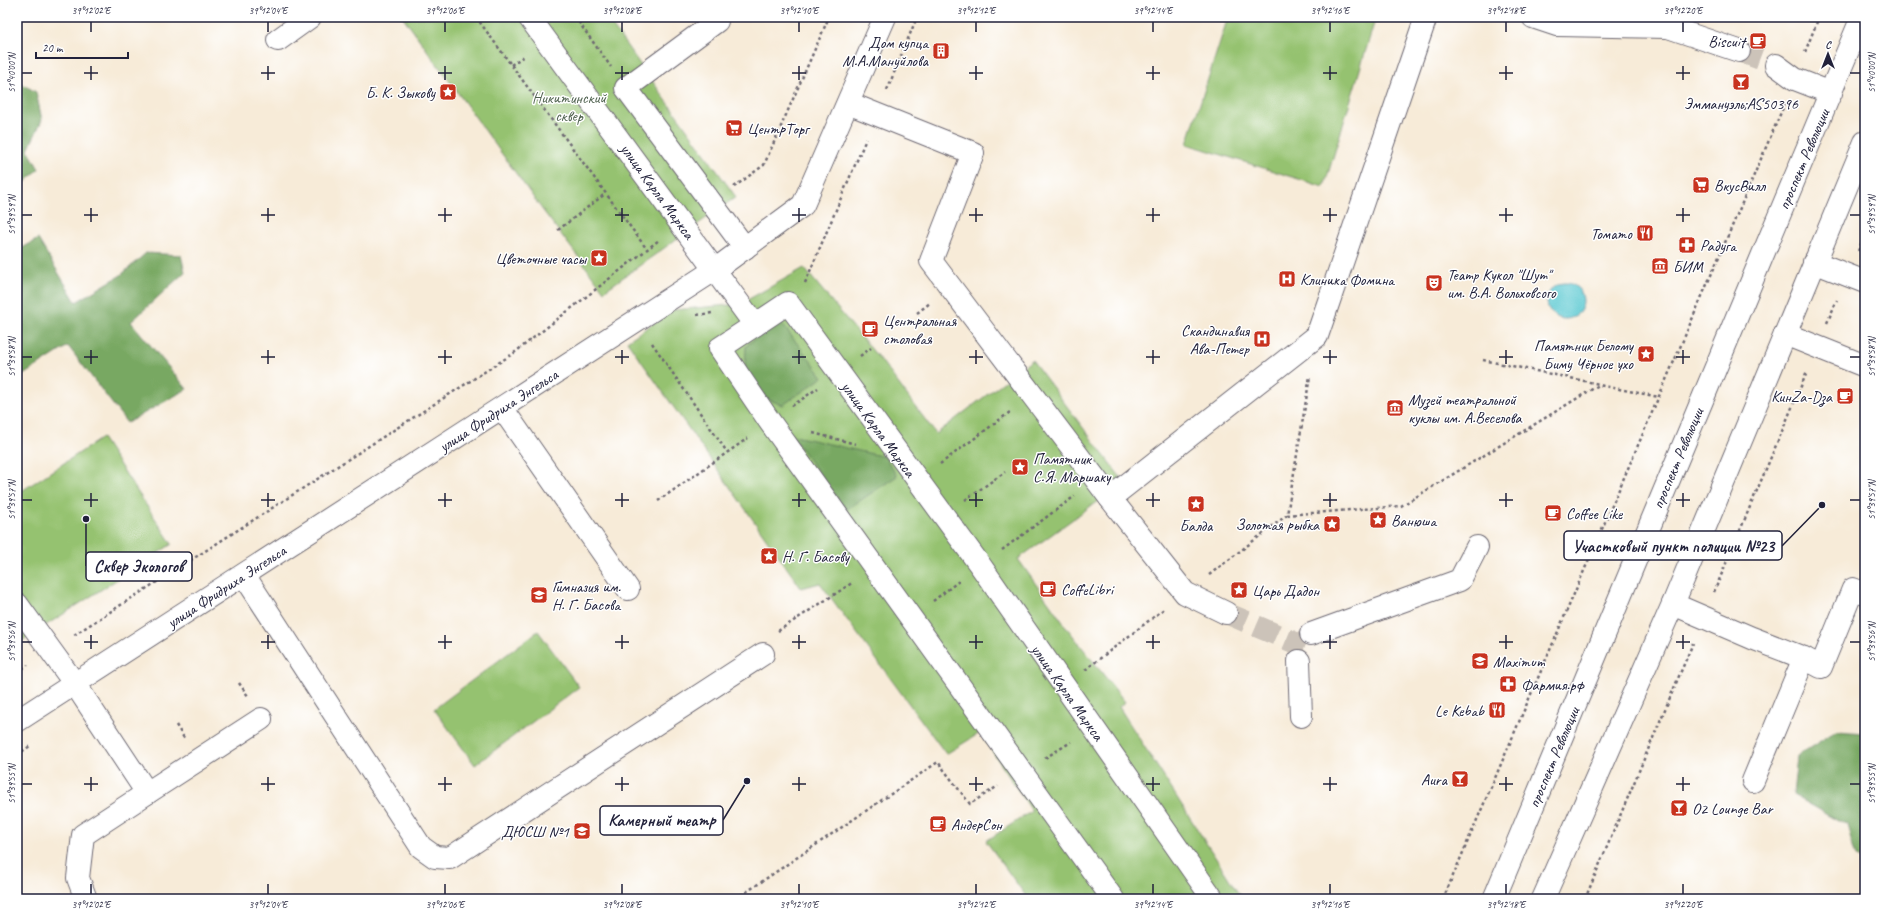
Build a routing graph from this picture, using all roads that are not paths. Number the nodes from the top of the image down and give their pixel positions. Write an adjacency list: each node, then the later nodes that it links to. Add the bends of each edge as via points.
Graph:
1 (310, 17): 8 (street)
2 (529, 17): 16 (street, улица Карла Маркса)
3 (885, 17): 12 (street, улица Фридриха Энгельса)
4 (1426, 17): 22 (street, via 1317,336)
5 (1533, 17): 9 (street, via 1557,26 1668,27)
6 (1862, 17): 11 (street, проспект Революции)
7 (718, 21): 14 (street, via 626,88)
8 (278, 40)
9 (1739, 51)
10 (1776, 65): 11 (street, via 1795,79)
11 (1831, 93): 43 (street, проспект Революции)
12 (848, 103): 14 (street, улица Фридриха Энгельса, via 804,205); 22 (street, via 973,152 931,261)
13 (1865, 142): 15 (street)
14 (745, 248): 16 (street, улица Фридриха Энгельса)
15 (1814, 262): 17 (street); 19 (street)
16 (716, 269): 18 (street, улица Карла Маркса); 21 (street, улица Фридриха Энгельса)
17 (1856, 279)
18 (755, 325): 41 (street, via 720,348 874,568); 42 (street, улица Карла Маркса, via 788,303 944,516)
19 (1785, 334): 20 (street); 28 (street)
20 (1865, 366)
21 (502, 408): 24 (street, улица Фридриха Энгельса); 25 (street)
22 (1110, 498): 29 (street, via 1185,593)
23 (1476, 547): 30 (street, via 1460,580)
24 (244, 575): 31 (street, via 421,847 435,857 450,858); 34 (street, улица Фридриха Энгельса)
25 (628, 589)
26 (1865, 594): 32 (street, via 1853,589 1821,667)
27 (17, 604): 34 (street)
28 (1673, 604): 32 (street); 44 (street)
29 (1226, 613)
30 (1311, 634)
31 (763, 654)
32 (1804, 658): 38 (street)
33 (1299, 661): 35 (street)
34 (75, 684): 37 (street, улица Фридриха Энгельса); 39 (street)
35 (1301, 716)
36 (261, 718): 39 (street)
37 (17, 721)
38 (1753, 781)
39 (147, 793): 40 (street, via 83,835 78,878)
40 (86, 899)
41 (1113, 899)
42 (1213, 899)
43 (1494, 899)
44 (1543, 899)

